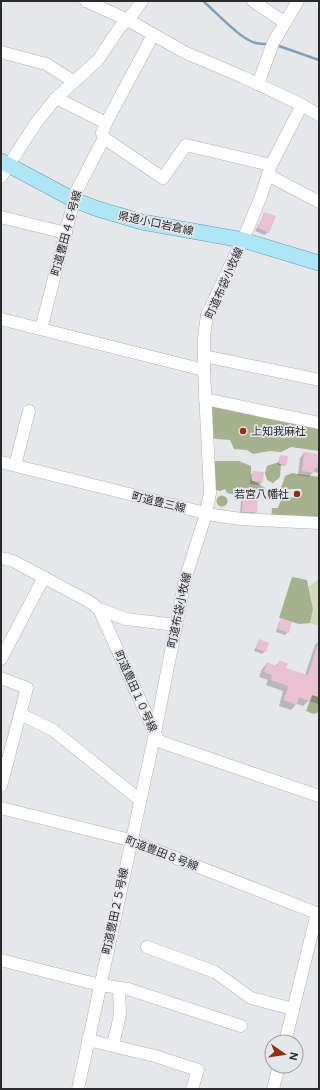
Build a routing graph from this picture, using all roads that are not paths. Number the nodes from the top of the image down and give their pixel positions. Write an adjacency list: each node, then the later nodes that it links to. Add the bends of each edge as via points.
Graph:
1 (86, 1): 5 (street)
2 (142, 1): 5 (street)
3 (253, 1): 6 (street)
4 (298, 1): 6 (street)
5 (128, 20): 7 (street); 9 (street, via 120,27 98,60)
6 (284, 22): 10 (street, via 273,43)
7 (154, 35): 10 (street, via 198,59); 14 (street, 町道豊田４６号線)
8 (1, 52): 9 (street, via 46,64)
9 (73, 81): 11 (street)
10 (258, 84): 12 (street)
11 (56, 98): 14 (street); 16 (street)
12 (302, 105): 13 (street); 17 (street, 町道布袋小牧線)
13 (319, 115)
14 (106, 123): 15 (street, 町道豊田４６号線, via 102,133)
15 (104, 138): 17 (street, via 163,178 186,145); 18 (street, 町道豊田４６号線, via 88,166)
16 (3, 168): 18 (main road, 県道小口岩倉線)
17 (270, 170): 19 (street); 22 (street, 町道布袋小牧線)
18 (74, 200): 21 (street, 町道豊田４６号線); 22 (main road, 県道小口岩倉線, via 142,222)
19 (319, 202)
20 (1, 218): 21 (street)
21 (66, 233): 25 (street, 町道豊田４６号線)
22 (243, 240): 23 (main road, 県道小口岩倉線); 26 (street, 町道布袋小牧線, via 207,315)
23 (319, 264)
24 (1, 319): 25 (street)
25 (41, 329): 27 (street)
26 (204, 356): 27 (street, 町道布袋小牧線); 28 (street)
27 (204, 370): 29 (street, 町道布袋小牧線)
28 (319, 380)
29 (205, 399): 31 (street); 34 (street, 町道布袋小牧線, via 210,493)
30 (29, 411): 33 (street)
31 (319, 422)
32 (1, 462): 33 (street, 町道豊三線)
33 (15, 465): 34 (street, 町道豊三線)
34 (206, 514): 35 (street, 町道豊三線, via 241,519); 39 (street, 町道布袋小牧線, via 186,574)
35 (319, 523)
36 (1, 558): 37 (street, via 13,561)
37 (44, 577): 38 (street); 40 (street)
38 (99, 609): 39 (street, via 126,619); 43 (street, 町道豊田１０号線)
39 (176, 625): 43 (street, 町道布袋小牧線)
40 (1, 659)
41 (1, 678): 42 (street, via 27,688)
42 (20, 714): 44 (street); 46 (street, via 53,730)
43 (155, 733): 45 (street, 町道豊田１０号線, via 161,742); 46 (street, 町道豊田２５号線)
44 (1, 786)
45 (319, 796)
46 (140, 800): 48 (street, 町道豊田２５号線)
47 (1, 808): 48 (street, 町道豊田８号線)
48 (130, 840): 49 (street, 町道豊田８号線); 53 (street, 町道豊田２５号線)
49 (318, 914): 55 (street)
50 (147, 947): 55 (street, via 214,972 250,998)
51 (1, 952): 53 (street)
52 (1, 960): 53 (street)
53 (101, 981): 54 (street); 58 (street, 町道豊田２５号線)
54 (120, 988): 56 (street); 59 (street, via 120,1015)
55 (293, 1009): 57 (street)
56 (241, 1026)
57 (287, 1034)
58 (88, 1040): 59 (street); 61 (street, 町道豊田２５号線)
59 (113, 1045): 62 (street, via 198,1070)
60 (277, 1074): 63 (street)
61 (78, 1089)
62 (192, 1089)
63 (273, 1089)

